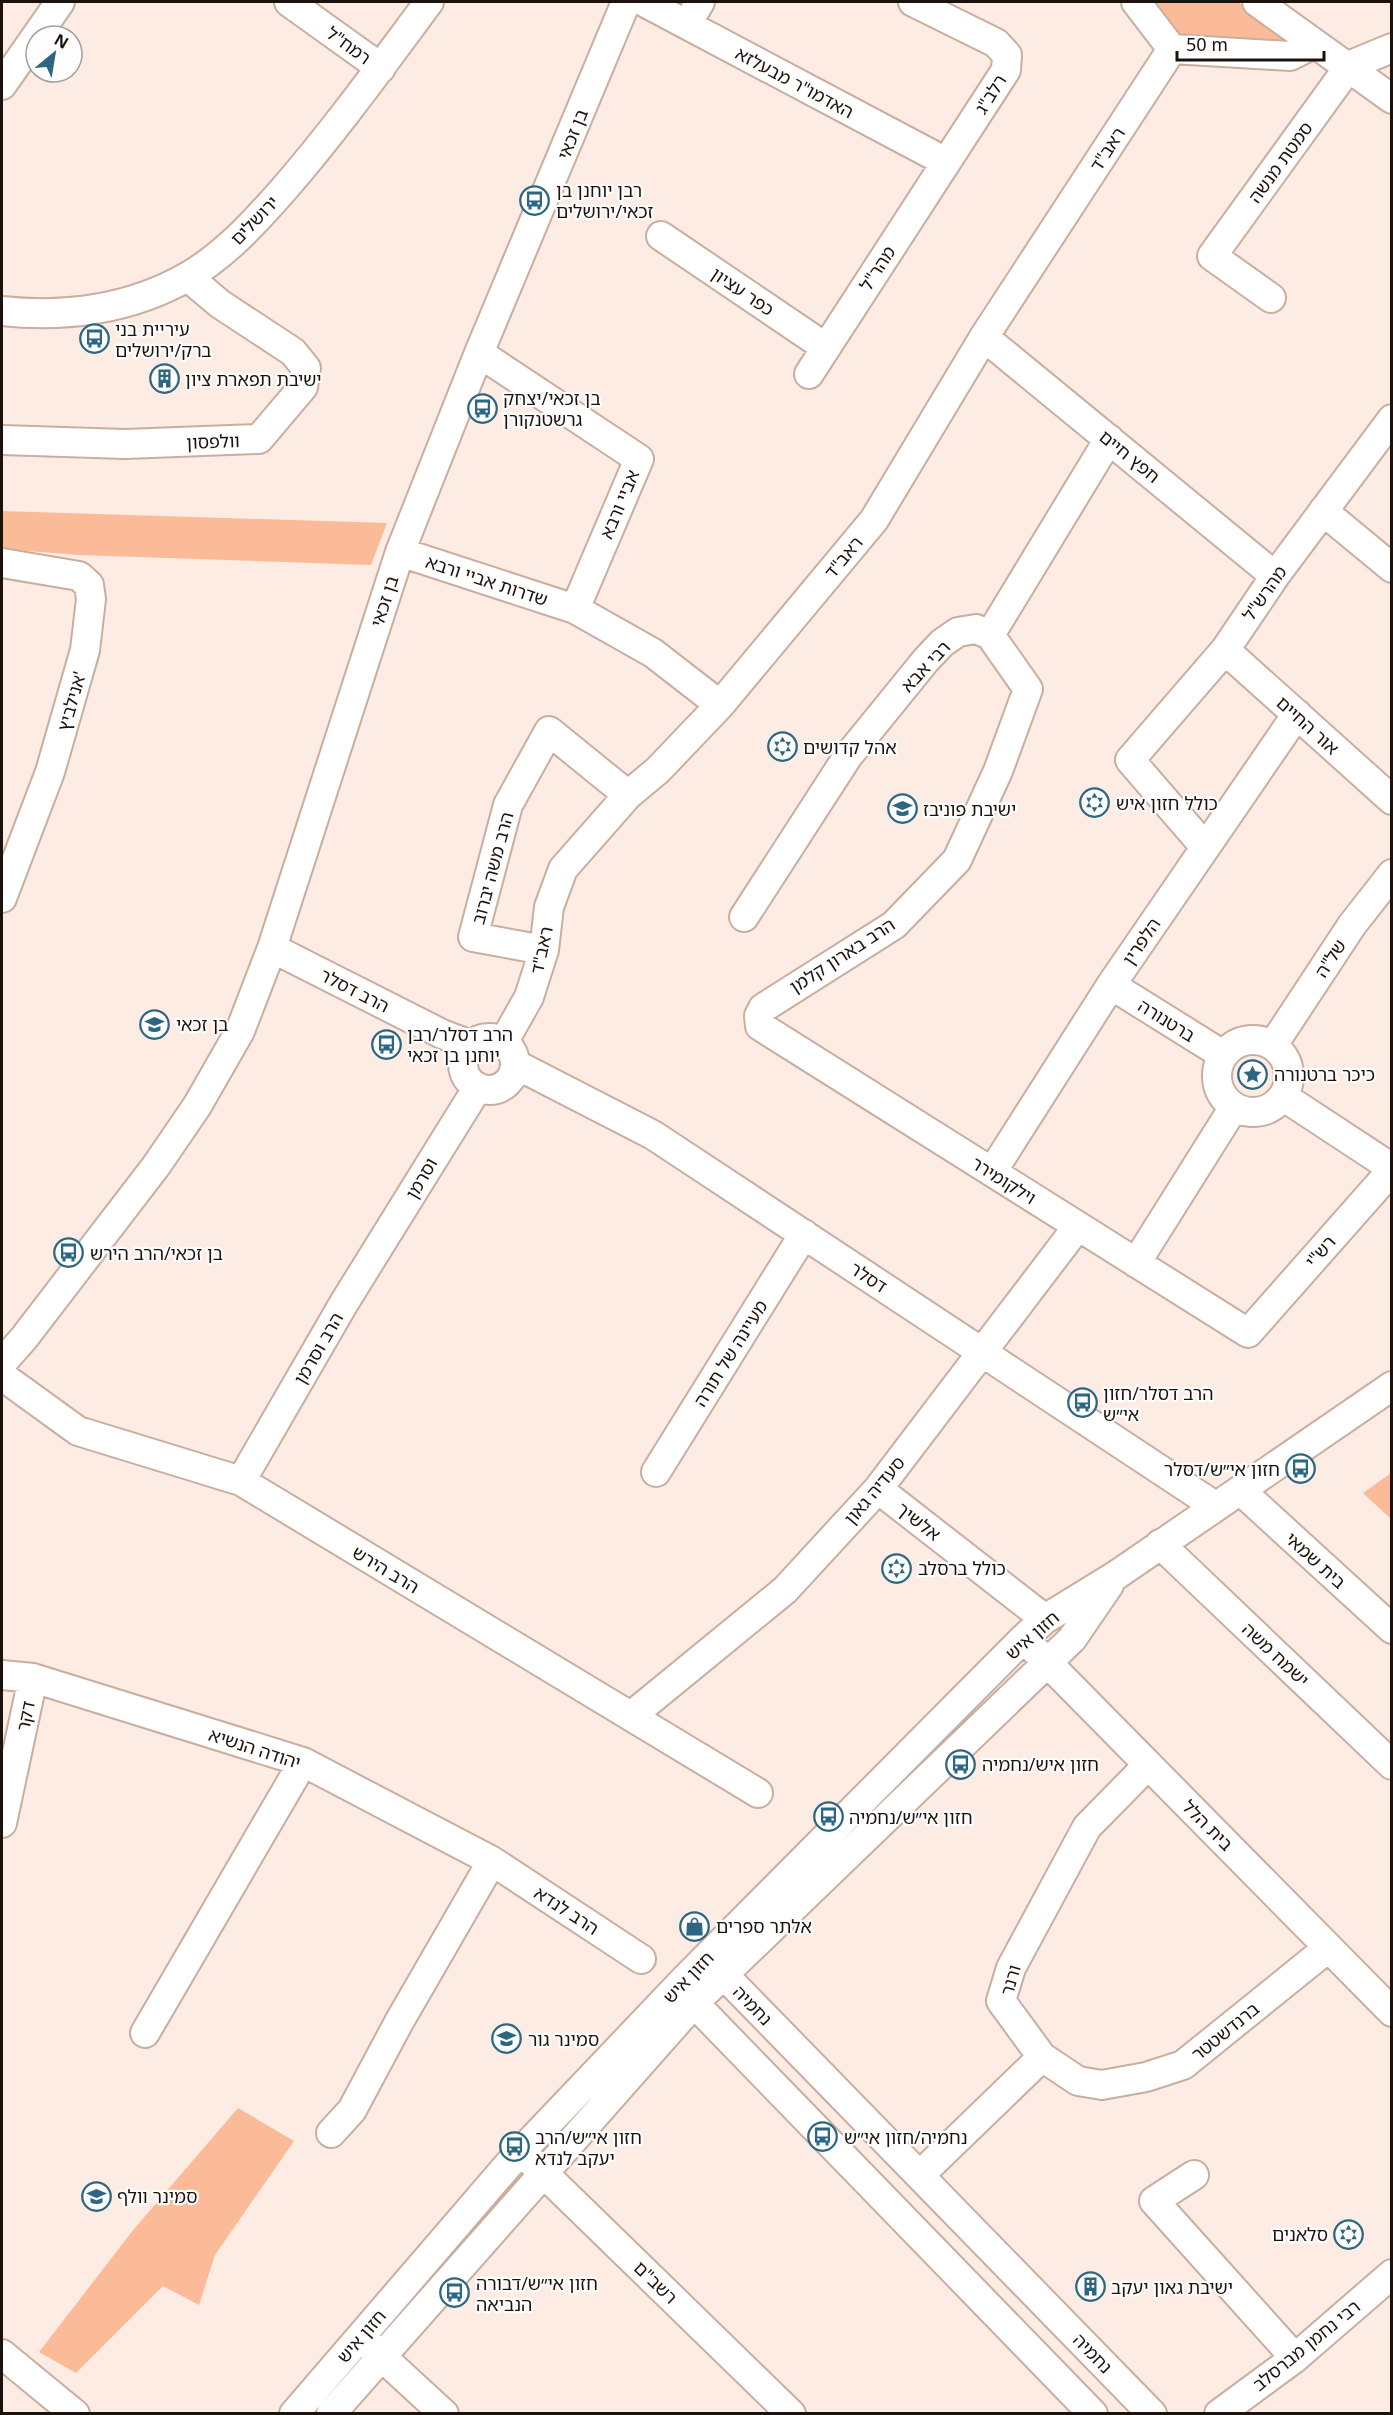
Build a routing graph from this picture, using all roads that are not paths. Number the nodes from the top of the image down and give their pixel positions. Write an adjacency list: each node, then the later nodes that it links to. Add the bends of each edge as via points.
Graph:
1 (60, 2): 15 (street)
2 (289, 2): 13 (street, רמח"ל)
3 (429, 2): 13 (street, ירושלים)
4 (626, 2): 24 (street, בן זכאי)
5 (644, 2): 9 (street, האדמו"ר מבעלזא)
6 (913, 2): 17 (street, רלב"ג, via 996,43 1007,55 1006,70)
7 (1136, 2): 12 (street)
8 (1257, 2): 10 (street)
9 (693, 13): 17 (street, האדמו"ר מבעלזא)
10 (1314, 44): 12 (street, via 1290,56); 14 (street)
11 (1392, 48): 14 (street)
12 (1172, 49): 22 (street, ראב"ד)
13 (381, 68): 19 (street, ירושלים, via 316,153 241,237)
14 (1347, 68): 16 (street); 20 (street, סמטת מנשה, via 1212,256)
15 (2, 85)
16 (1392, 99)
17 (946, 162): 23 (street, מהר"ל)
18 (661, 236): 23 (street, כפר עציון)
19 (188, 277): 21 (street, ירושלים, via 105,309); 28 (street, וולפסון, via 220,304 293,352 306,368 303,387 260,439 125,444)
20 (1271, 298)
21 (2, 311)
22 (984, 337): 27 (street, חפץ חיים); 37 (street, ראב"ד, via 874,520)
23 (825, 347): 25 (street, מהר"ל)
24 (479, 353): 30 (street, בן זכאי); 34 (street, אביי ורבא, via 639,459)
25 (808, 374)
26 (1392, 419): 29 (street, מהרש"ל)
27 (1109, 439): 33 (street, חפץ חיים); 35 (street)
28 (2, 440)
29 (1323, 511): 32 (street); 33 (street, מהרש"ל)
30 (400, 552): 34 (street, שדרות אביי ורבא); 45 (street, בן זכאי)
31 (2, 563): 43 (street, אנילביץ', via 79,576 89,585 91,599 85,650 50,772)
32 (1392, 568)
33 (1275, 576): 36 (street, מהרש"ל)
34 (574, 609): 37 (street, via 653,653)
35 (990, 635): 44 (street, רבי אבא, via 976,628 958,632 926,660 848,756); 48 (street, הרב בארון קלמן, via 1028,689 999,771 957,860 894,925 764,1008 759,1016)
36 (1225, 650): 38 (street, אור החיים); 41 (street, מהרש"ל, via 1130,760)
37 (720, 705): 39 (street, ראב"ד, via 658,770)
38 (1297, 714): 40 (street, אור החיים); 41 (street, הלפרין)
39 (628, 795): 46 (street, ראב"ד, via 563,869 549,907); 46 (street, הרב משה יברוב, via 549,731 508,805 473,938)
40 (1392, 800)
41 (1205, 847): 47 (street, הלפרין)
42 (1392, 874): 50 (street, של"ה, via 1352,925)
43 (2, 898)
44 (744, 917)
45 (272, 948): 49 (street, הרב דסלר); 64 (street, בן זכאי, via 240,1031 198,1106 149,1176)
46 (544, 950): 51 (street, ראב"ד)
47 (1111, 985): 52 (street, ברטנורה); 57 (street, הלפרין)
48 (760, 1026): 57 (street, וילקומירר)
49 (471, 1045): 51 (street, via 487,1038); 53 (street, via 463,1068 471,1084)
50 (1273, 1045): 52 (street, via 1252,1039 1231,1047); 54 (street, via 1288,1063 1290,1074)
51 (509, 1053): 53 (street, via 513,1072 504,1086 488,1090); 60 (street, דסלר, via 653,1135)
52 (1223, 1055): 55 (street, via 1216,1077 1225,1099)
53 (478, 1087): 58 (street, וסרמן, via 443,1139)
54 (1284, 1097): 55 (street, via 1256,1113); 56 (street)
55 (1234, 1107): 61 (street)
56 (1392, 1169): 62 (street, רש"י)
57 (992, 1172): 59 (street, וילקומירר)
58 (399, 1218): 68 (street, הרב וסרמן, via 345,1302)
59 (1078, 1226): 61 (street, וילקומירר); 63 (street, סעדיה גאון)
60 (804, 1234): 63 (street, דסלר); 67 (street, מעיינה של תורה)
61 (1136, 1263): 62 (street, וילקומירר)
62 (1248, 1333)
63 (982, 1352): 69 (street, סעדיה גאון); 71 (street, דסלר)
64 (2, 1363)
65 (2, 1376): 68 (street, הרב הירש, via 78,1431)
66 (1392, 1386): 70 (street, חזון איש)
67 (656, 1472)
68 (241, 1482): 80 (street, הרב הירש)
69 (878, 1489): 74 (street, אלשיך); 80 (street, סעדיה גאון, via 785,1590)
70 (1241, 1491): 71 (street, חזון איש); 75 (street, בית שמאי)
71 (1215, 1506): 72 (street, חזון איש)
72 (1160, 1544): 73 (street, חזון איש); 83 (street, ישמח משה)
73 (1115, 1576): 74 (street, חזון איש); 77 (street, חזון איש, via 1071,1639)
74 (1045, 1619): 76 (street, חזון איש)
75 (1392, 1629)
76 (1023, 1639): 77 (street, בית הלל); 90 (street, חזון איש)
77 (1046, 1662): 82 (street, בית הלל); 89 (street, חזון איש)
78 (2, 1676): 79 (street, יהודה הנשיא)
79 (33, 1678): 81 (street, יהודה הנשיא); 85 (street, דקר)
80 (631, 1716): 84 (street, הרב הירש)
81 (303, 1762): 86 (street, יהודה הנשיא); 92 (street)
82 (1148, 1765): 87 (street, בית הלל); 93 (street, ורנר, via 1088,1827 1011,1968 1001,2001)
83 (1392, 1765)
84 (758, 1793)
85 (2, 1823)
86 (492, 1861): 88 (street, הרב לנדא); 94 (street, via 352,2110)
87 (1328, 1948): 91 (street, בית הלל); 93 (street, ברנדשטטר, via 1183,2065 1146,2078 1102,2085 1078,2081)
88 (641, 1959)
89 (723, 1974): 90 (street, נחמיה); 97 (street, נחמיה)
90 (690, 1991): 95 (street, חזון איש); 96 (street, חזון איש); 109 (street)
91 (1392, 2012)
92 (145, 2033)
93 (1042, 2057): 97 (street)
94 (331, 2133)
95 (521, 2151): 96 (street, רשב"ם); 100 (street, חזון איש)
96 (543, 2172): 102 (street, חזון איש); 108 (street, רשב"ם)
97 (921, 2174): 110 (street, נחמיה)
98 (1194, 2175): 103 (street, via 1154,2201)
99 (1392, 2274): 103 (street, רבי נחמן מברסלב)
100 (360, 2337): 102 (street); 105 (street, חזון איש)
101 (2, 2354): 104 (street)
102 (383, 2357): 106 (street, חזון איש); 107 (street)
103 (1294, 2358): 111 (street, רבי נחמן מברסלב)
104 (75, 2414)
105 (294, 2414)
106 (331, 2414)
107 (444, 2414)
108 (791, 2414)
109 (1094, 2414)
110 (1152, 2414)
111 (1219, 2414)

